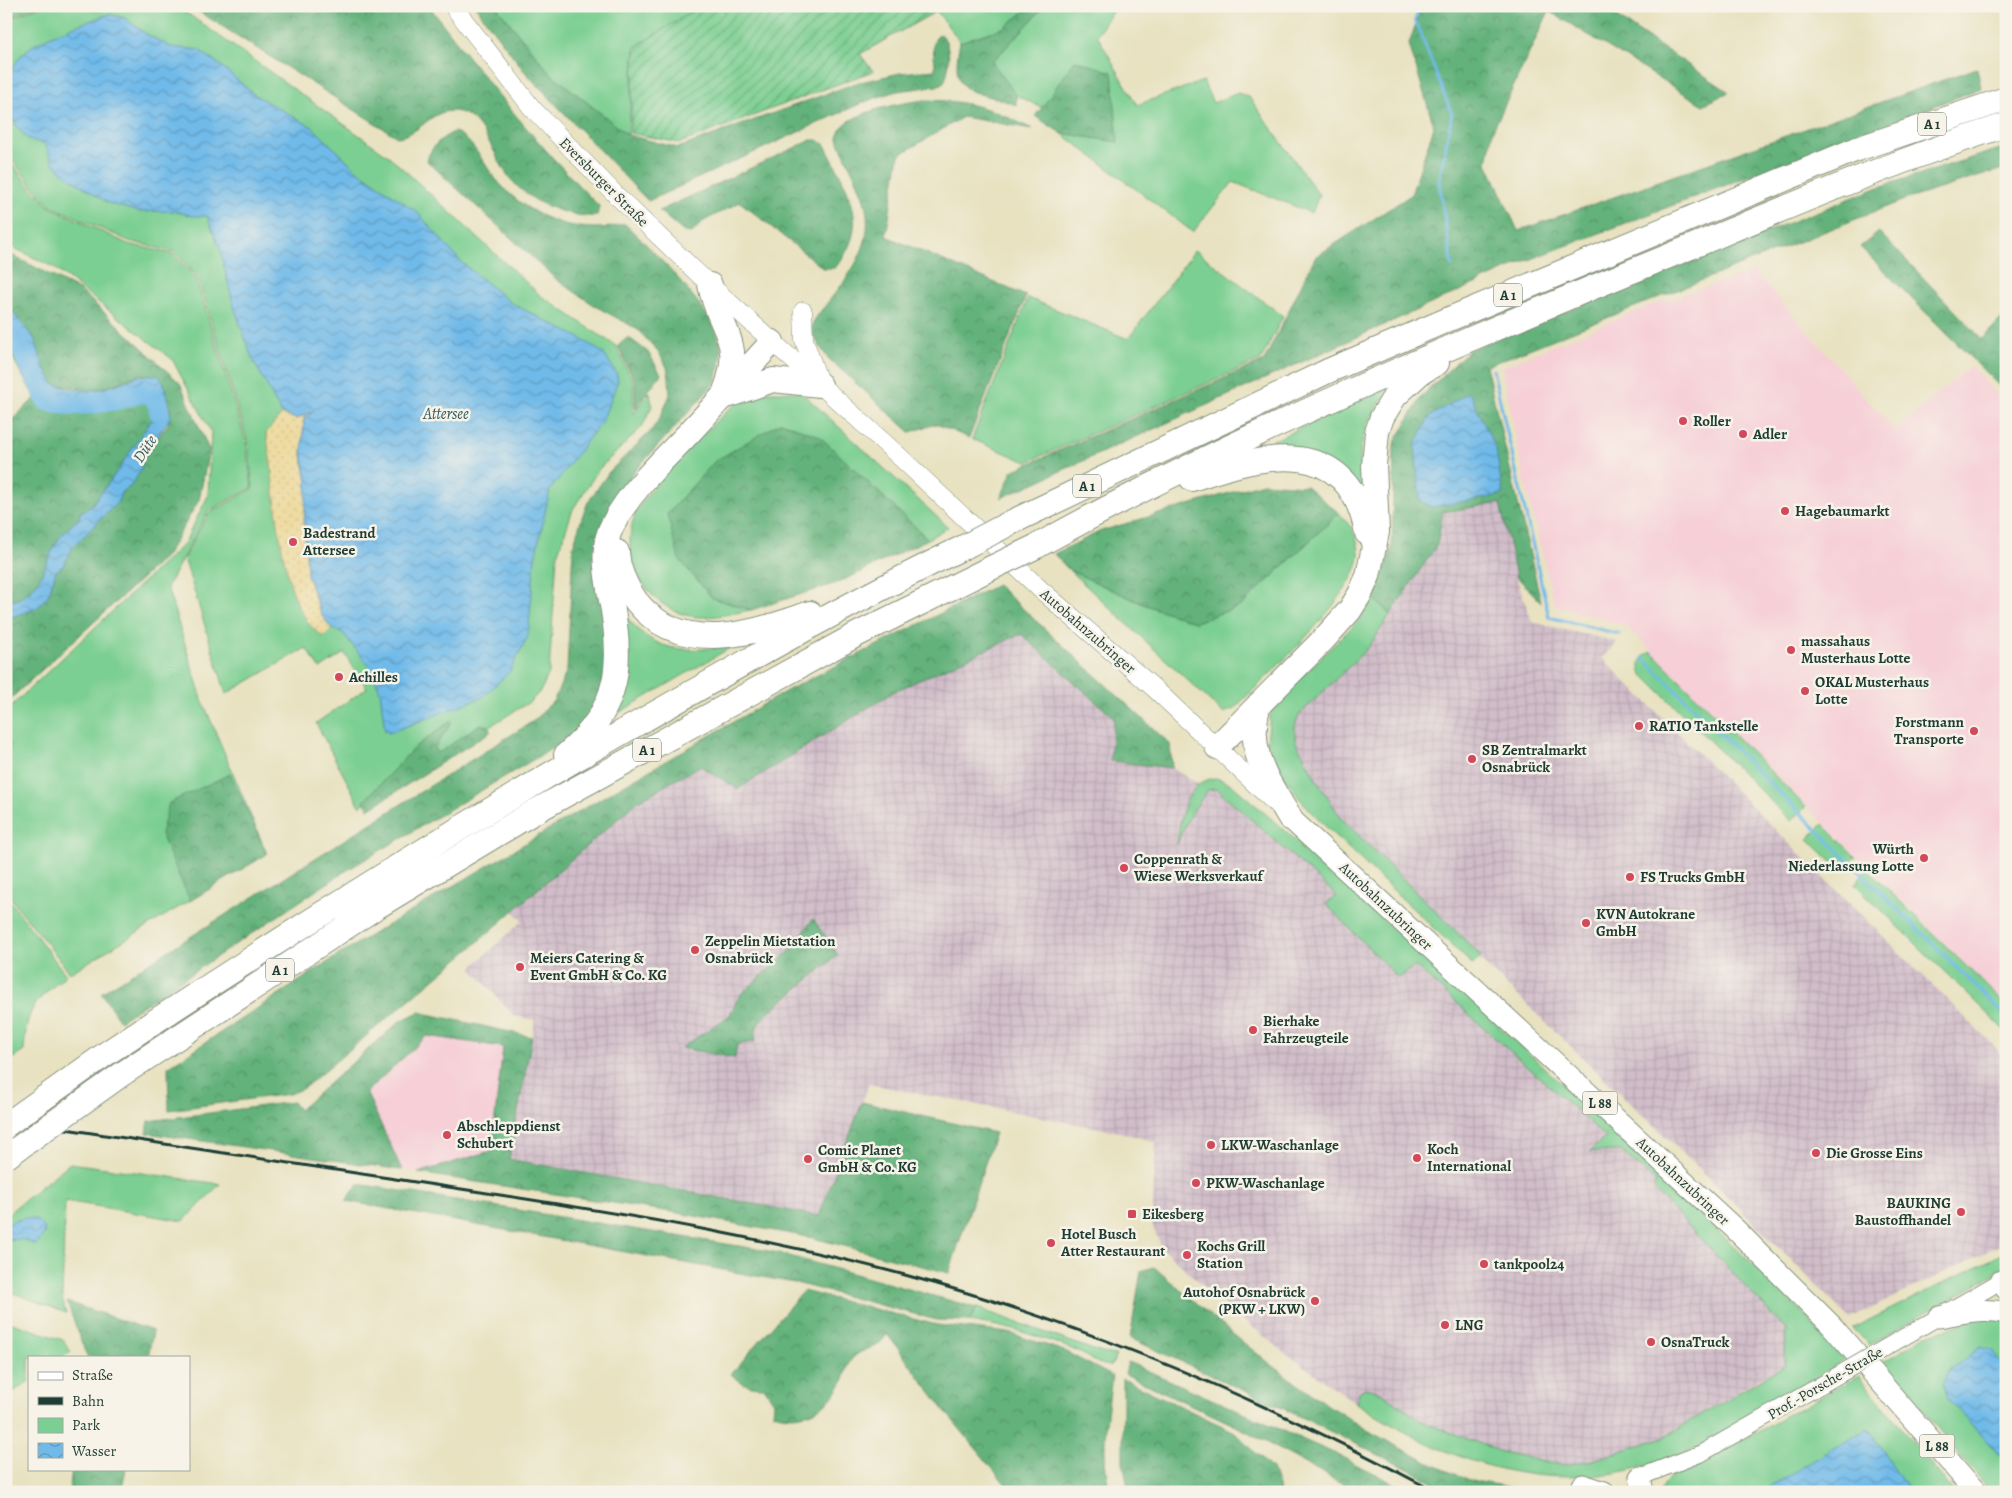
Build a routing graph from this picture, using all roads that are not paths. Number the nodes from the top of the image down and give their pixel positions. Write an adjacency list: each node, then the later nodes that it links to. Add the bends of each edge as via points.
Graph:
1 (453, 6): 4 (main road, Eversburger Straße, via 532,108)
2 (2006, 99): 13 (highway, A 1, bridge, via 1857,149 1328,371)
3 (2006, 125): 6 (highway, A 1, via 1953,142)
4 (710, 286): 7 (main road, Eversburger Straße); 9 (highway, via 714,308 730,338 734,354 732,374)
5 (803, 311): 8 (main road, via 804,340)
6 (1508, 323): 11 (highway, A 1, via 1339,394); 12 (highway, via 1420,372 1395,396 1382,417 1374,450 1377,532)
7 (772, 342): 8 (main road, Autobahnzubringer / L 88); 9 (highway)
8 (820, 385): 9 (highway, via 773,380); 15 (main road, Autobahnzubringer / L 88, via 1040,589)
9 (723, 397): 10 (highway, via 638,486)
10 (622, 511): 13 (highway, via 617,555 630,593 649,616 687,635 738,634 783,623); 16 (highway, via 612,525 606,559 618,639 615,683 602,714 590,731)
11 (1037, 546): 12 (highway, via 1197,477 1247,461 1287,457 1311,461 1330,469 1348,486 1361,508); 19 (highway, A 1, bridge, via 856,634 534,812 378,906 122,1074)
12 (1371, 558): 14 (highway, via 1368,576 1350,610)
13 (895, 580): 16 (highway, A 1, via 723,674)
14 (1259, 704): 15 (highway); 17 (highway, via 1253,721 1253,744 1266,777)
15 (1217, 747): 17 (main road, Autobahnzubringer / L 88)
16 (522, 791): 18 (highway, A 1, bridge, via 276,941 106,1053)
17 (1290, 818): 26 (highway, Autobahnzubringer / L 88, via 1742,1236 1832,1326)
18 (6, 1125)
19 (6, 1156)
20 (2004, 1283): 22 (street, Prof.-Porsche-Straße)
21 (2006, 1313): 22 (highway, via 1993,1309)
22 (1939, 1317): 23 (street, Prof.-Porsche-Straße, bridge)
23 (1642, 1484)
24 (1583, 1486): 25 (highway)
25 (1604, 1492)
26 (1976, 1492)

